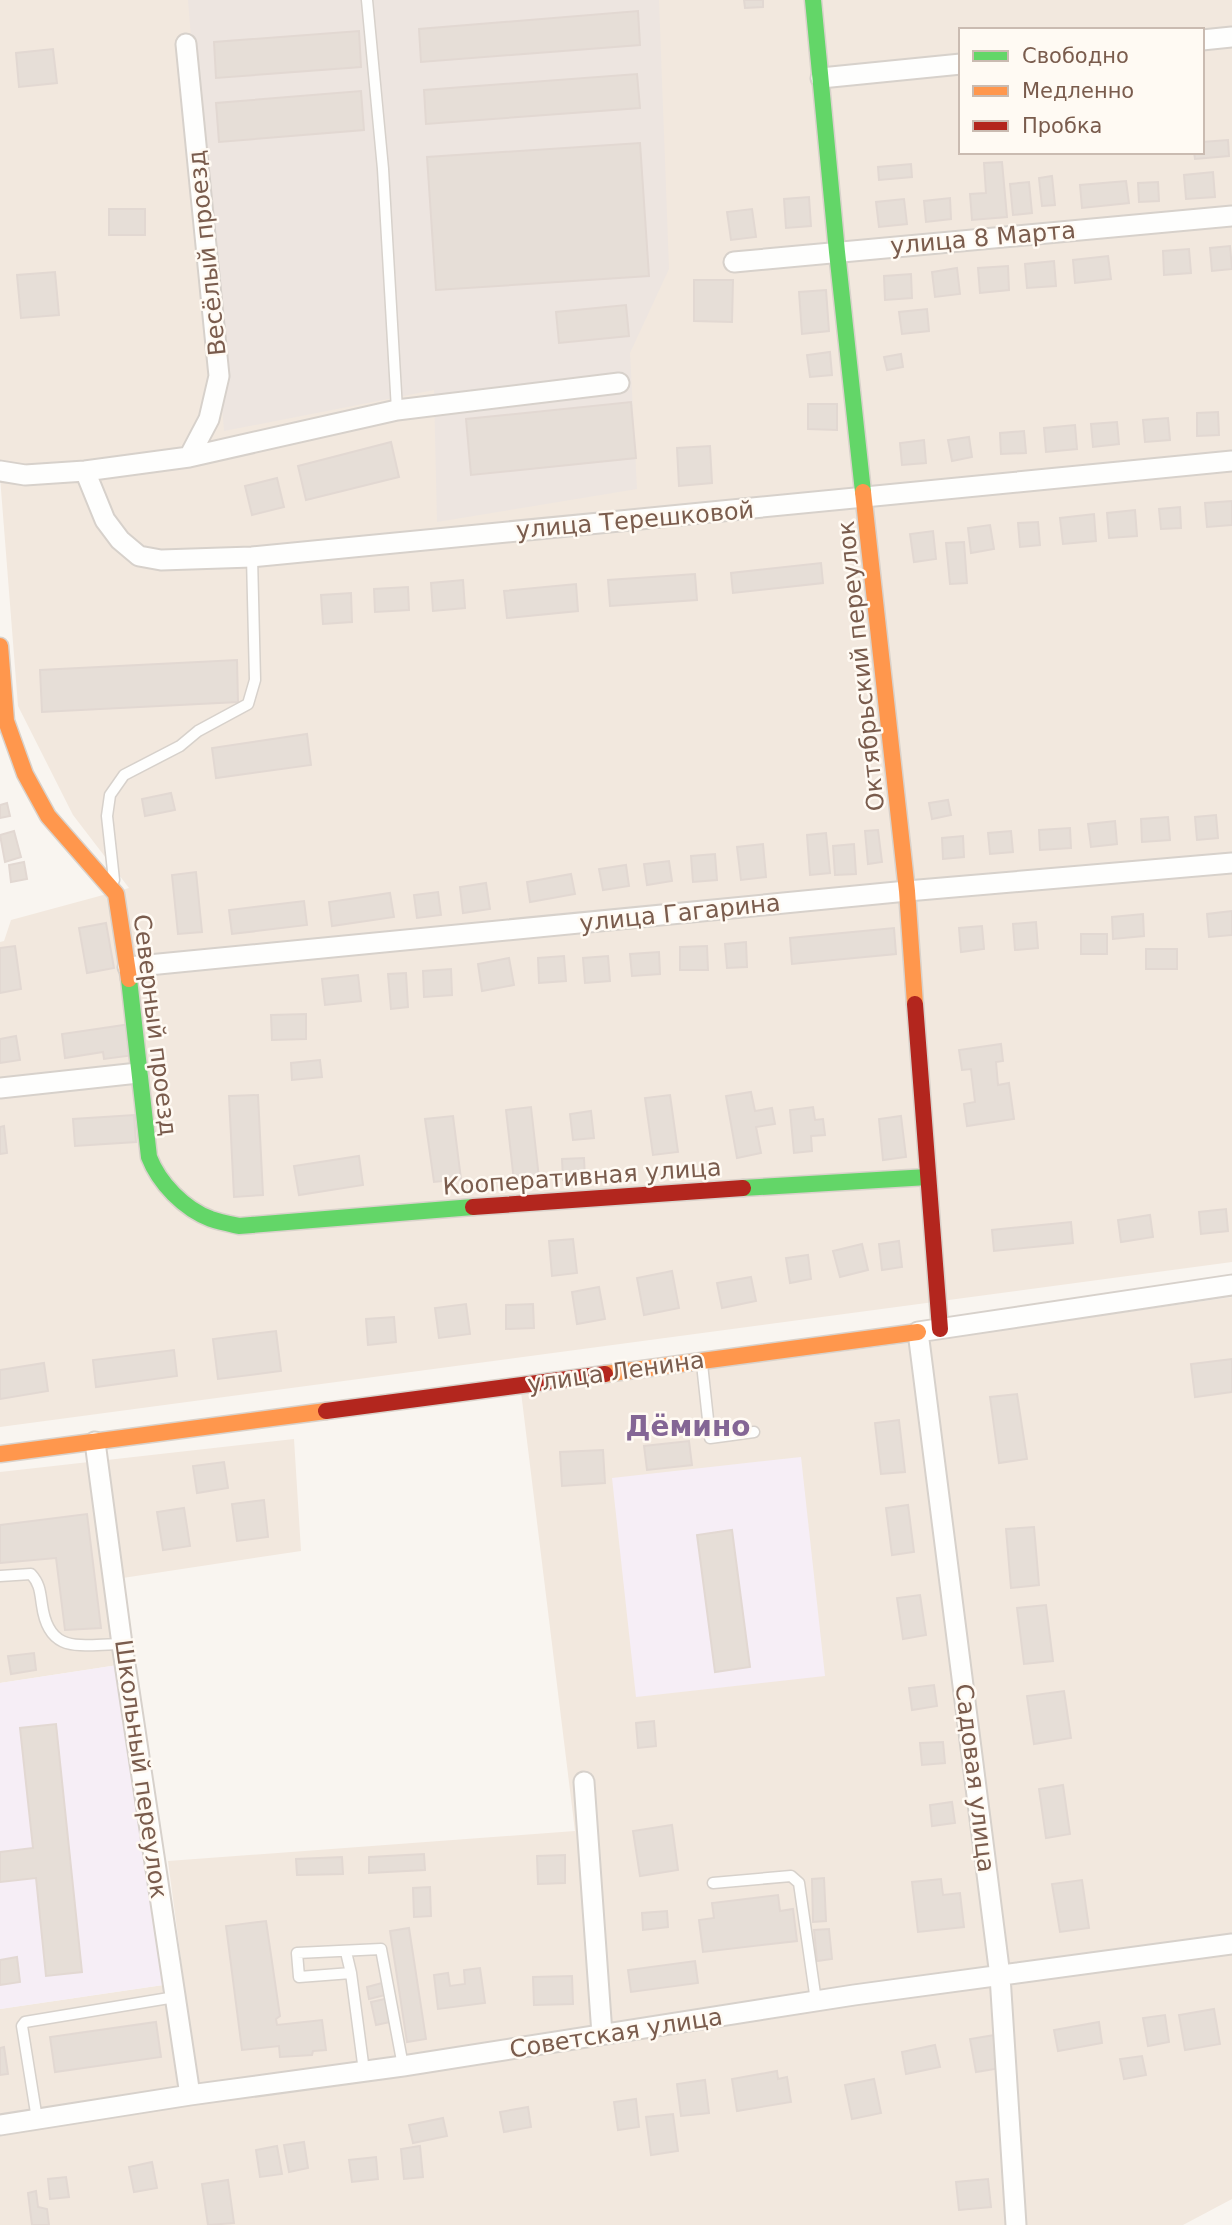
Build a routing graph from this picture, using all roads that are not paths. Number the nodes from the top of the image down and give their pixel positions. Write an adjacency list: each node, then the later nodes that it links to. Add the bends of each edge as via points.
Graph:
1 (368, 0): 12 (lane)
2 (813, 0): 7 (street, Октябрьский переулок)
3 (1232, 37): 4 (street)
4 (1204, 40)
5 (186, 44): 13 (street, Весёлый проезд, via 219,376 209,419)
6 (959, 64): 7 (street)
7 (821, 78): 9 (street, Октябрьский переулок)
8 (1232, 216): 9 (street, улица 8 Марта)
9 (837, 252): 10 (street, улица 8 Марта); 17 (street, Октябрьский переулок)
10 (734, 262)
11 (619, 383): 12 (street)
12 (397, 411): 13 (street)
13 (189, 457): 16 (street)
14 (1232, 461): 17 (street, улица Терешковой)
15 (0, 471): 16 (street, via 25,475)
16 (85, 471): 18 (street, улица Терешковой, via 105,520 139,556 161,560)
17 (866, 498): 18 (street, улица Терешковой); 21 (street, Октябрьский переулок)
18 (253, 557): 22 (lane, via 255,680 248,704 124,775 110,795 107,816)
19 (0, 646): 22 (street, Северный проезд, via 6,721 25,774 48,816)
20 (1232, 863): 21 (street, улица Гагарина)
21 (907, 891): 23 (street, улица Гагарина); 26 (street, Октябрьский переулок)
22 (116, 894): 23 (street, Северный проезд)
23 (128, 967): 24 (street, Северный проезд)
24 (138, 1073): 25 (street); 27 (street, Северный проезд, via 149,1157 156,1175 186,1205 210,1219)
25 (0, 1088)
26 (928, 1177): 27 (street, Кооперативная улица, via 552,1200); 29 (street, Октябрьский переулок)
27 (239, 1226)
28 (1232, 1285): 29 (street, улица Ленина)
29 (940, 1329): 30 (street, улица Ленина)
30 (918, 1332): 31 (street, улица Ленина); 42 (street, Садовая улица)
31 (702, 1360): 32 (lane, via 710,1438); 33 (street, улица Ленина)
32 (754, 1432)
33 (95, 1442): 34 (street, улица Ленина); 36 (street, Школьный переулок)
34 (0, 1454)
35 (0, 1576): 36 (lane, via 31,1574 38,1582 44,1623 53,1637 69,1645)
36 (122, 1644): 43 (street, Школьный переулок)
37 (584, 1782): 45 (street)
38 (713, 1883): 44 (lane, via 791,1877 799,1884)
39 (1232, 1944): 42 (street, Советская улица)
40 (346, 1952): 41 (lane); 41 (lane, via 297,1954 299,1977); 46 (lane, via 381,1949)
41 (351, 1973): 47 (lane)
42 (1000, 1976): 44 (street, Советская улица); 51 (street, Садовая улица)
43 (175, 1997): 48 (street, Школьный переулок); 49 (lane, via 25,2022)
44 (816, 2001): 45 (street, Советская улица)
45 (602, 2034): 46 (street, Советская улица)
46 (403, 2066): 47 (street, Советская улица)
47 (364, 2071): 48 (street, Советская улица)
48 (190, 2095): 49 (street, Советская улица)
49 (37, 2119): 50 (street, Советская улица)
50 (0, 2125)
51 (1016, 2225)

